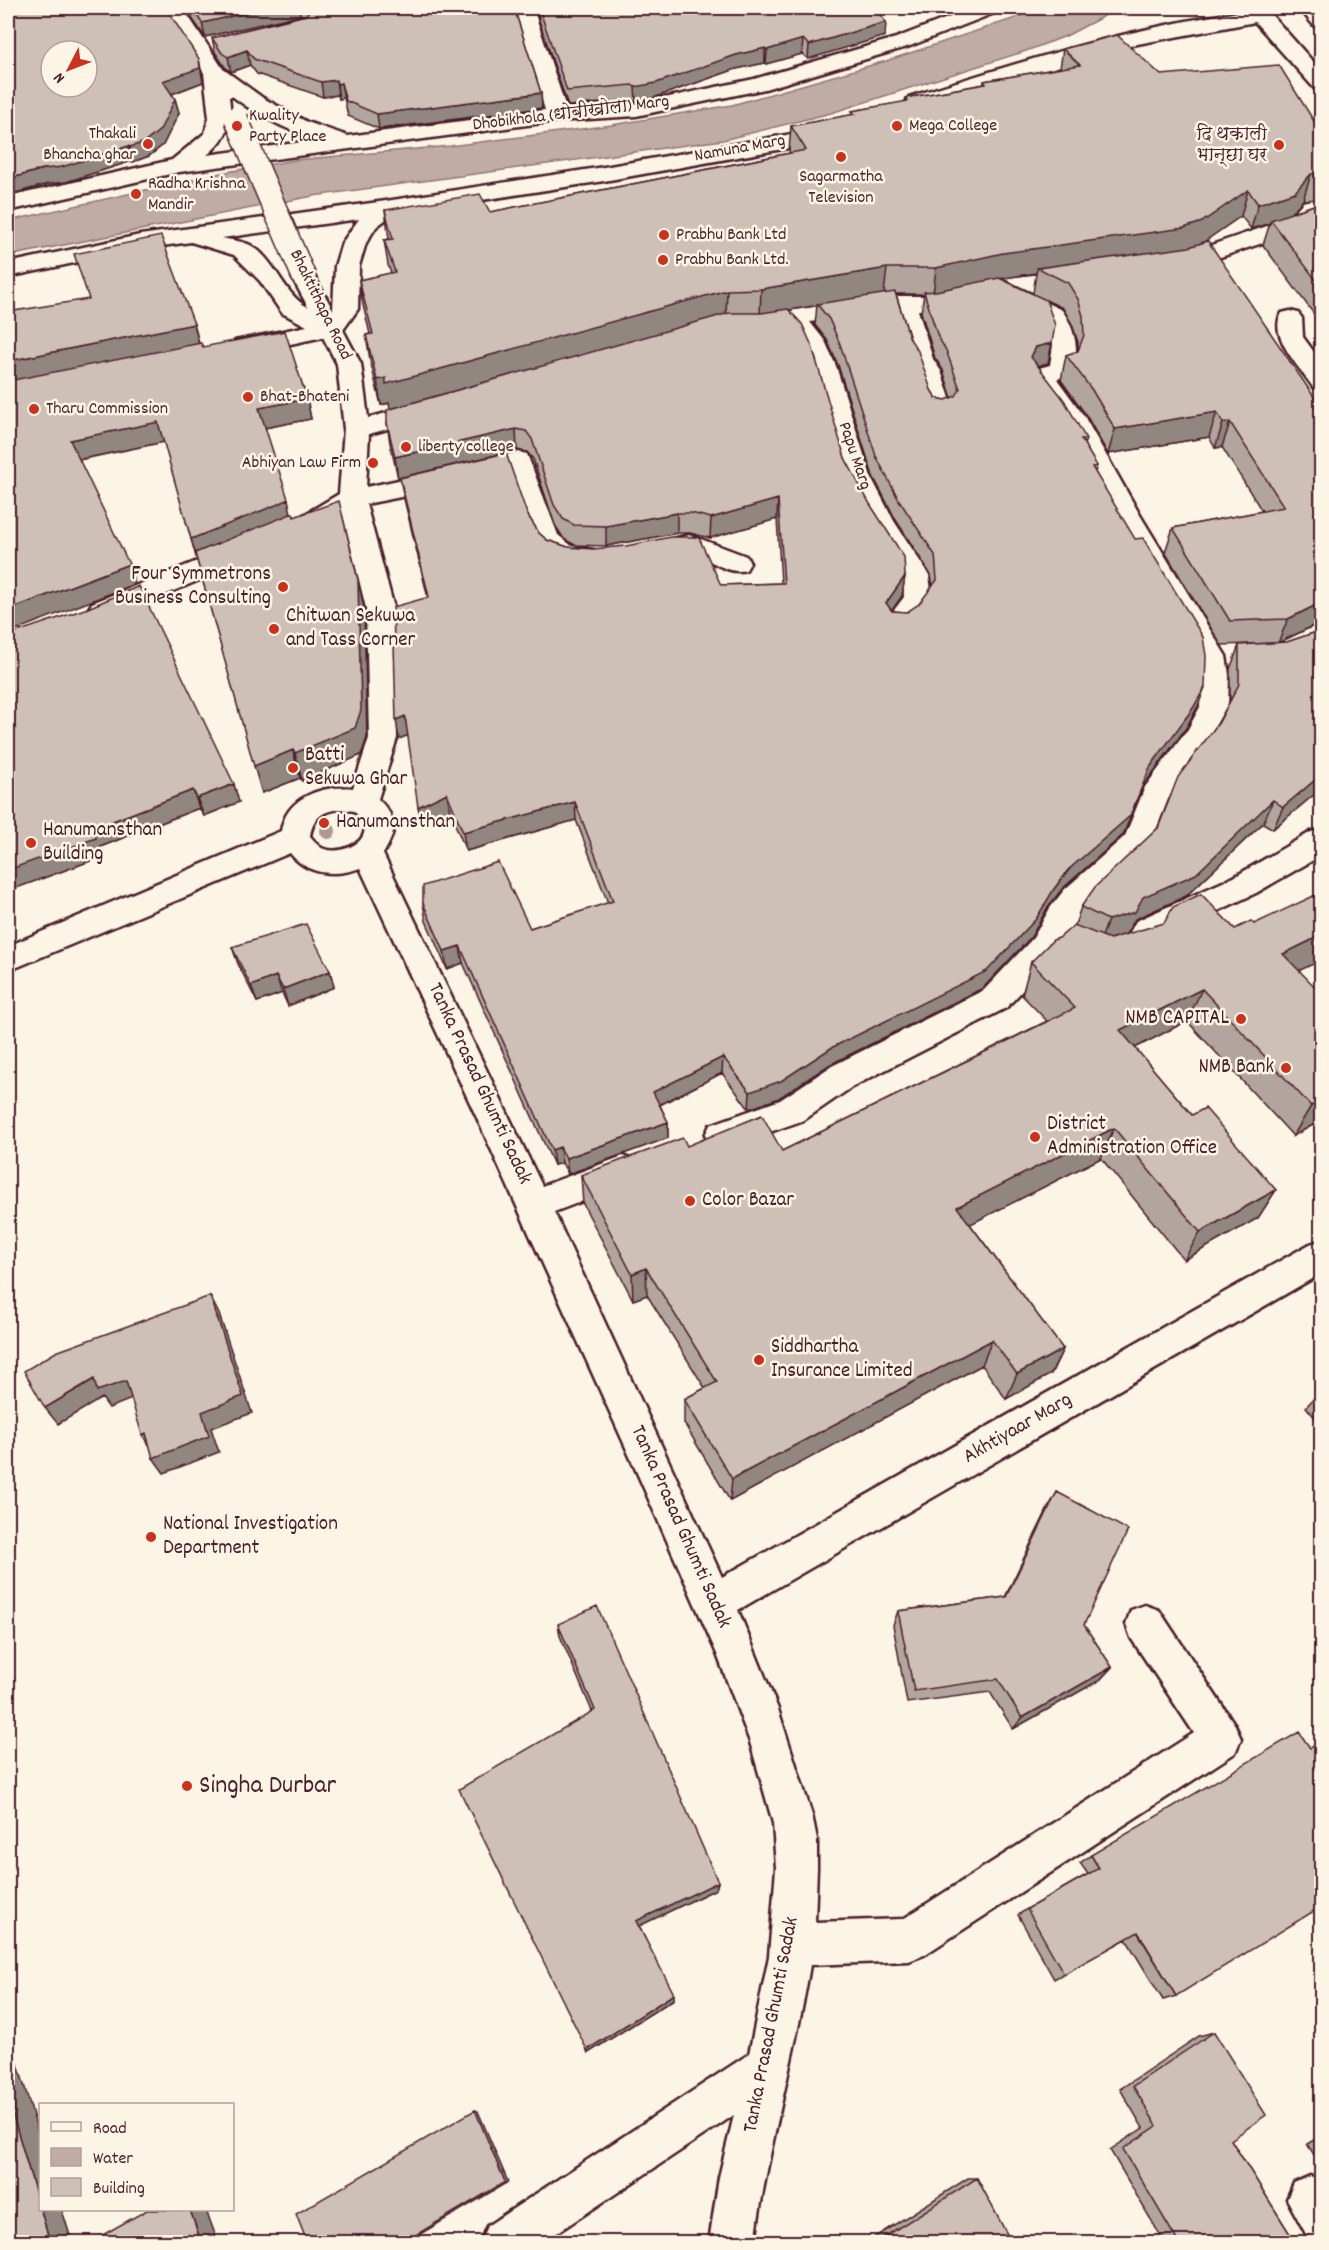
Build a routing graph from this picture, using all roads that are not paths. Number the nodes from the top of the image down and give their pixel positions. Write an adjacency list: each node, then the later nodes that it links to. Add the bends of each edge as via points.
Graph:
1 (173, 8): 11 (main road, Bhaktithapa Road, via 208,46)
2 (990, 8): 7 (main road, Dhobikhola (धोबीखोला) Marg)
3 (1309, 8): 8 (main road)
4 (524, 10): 5 (main road); 14 (main road)
5 (547, 11)
6 (1258, 11): 12 (main road); 13 (main road, via 1064,55)
7 (969, 12): 10 (main road, Dhobikhola (धोबीखोला) Marg)
8 (1322, 23)
9 (888, 25): 10 (main road)
10 (903, 42): 14 (main road, Dhobikhola (धोबीखोला) Marg, via 758,85 636,110)
11 (215, 73): 16 (main road, via 255,104 299,127); 17 (main road, via 221,125 211,143); 30 (main road, Bhaktithapa Road, bridge, via 304,277)
12 (1322, 85)
13 (898, 109)
14 (556, 116): 16 (main road, Dhobikhola (धोबीखोला) Marg)
15 (856, 122): 20 (main road, Namuna Marg, via 782,142)
16 (344, 142): 17 (main road, Dhobikhola (धोबीखोला) Marg)
17 (179, 165): 18 (main road, Dhobikhola (धोबीखोला) Marg)
18 (8, 204)
19 (1322, 207): 22 (main road, via 1311,207 1296,224 1182,263)
20 (386, 208): 21 (main road, Namuna Marg); 30 (main road, via 368,222 354,243 346,266 346,309)
21 (190, 236): 23 (main road, Namuna Marg, via 140,242); 30 (main road, via 242,250 269,276 290,308)
22 (1148, 267)
23 (8, 270)
24 (1045, 282): 25 (main road)
25 (999, 288): 26 (main road, via 933,303); 45 (main road, via 1054,315 1065,345 1061,370 1041,376 1072,416 1126,515 1223,657 1215,675 1214,707 1155,795 1137,842 1075,899 1044,947)
26 (904, 303): 27 (main road); 34 (main road)
27 (794, 318): 29 (main road); 39 (main road, Papu Marg, via 813,341 824,366 858,477 882,524 916,575 918,599)
28 (1290, 318): 32 (main road, via 1291,338)
29 (727, 324)
30 (332, 328): 31 (main road); 35 (main road, Bhaktithapa Road, via 349,364)
31 (227, 350)
32 (1322, 381)
33 (447, 404): 35 (main road)
34 (942, 410)
35 (357, 429): 36 (main road, Bhaktithapa Road)
36 (352, 498): 37 (main road, via 518,460 536,515 553,546 571,556 627,554 690,544); 38 (main road, via 296,531); 40 (main road, Bhaktithapa Road, via 380,608 383,738)
37 (737, 563)
38 (84, 618)
39 (899, 622)
40 (363, 802): 41 (main road, via 336,797 309,807 299,817); 43 (main road, via 374,809 380,831)
41 (296, 838): 43 (main road, via 300,849 323,862 354,859); 44 (main road)
42 (1322, 840): 45 (main road, via 1245,885 1148,930 1139,945 1088,953 1060,939)
43 (367, 852): 48 (main road, Tanka Prasad Ghumti Sadak)
44 (8, 959)
45 (1017, 976): 46 (main road, via 995,999 842,1077 792,1110)
46 (701, 1142)
47 (646, 1163): 48 (main road)
48 (535, 1204): 50 (main road, Tanka Prasad Ghumti Sadak)
49 (1322, 1255): 50 (main road, Akhtiyaar Marg)
50 (715, 1602): 52 (main road, Tanka Prasad Ghumti Sadak, via 768,1733 796,1833)
51 (1145, 1624): 52 (main road, via 1221,1739 909,1940)
52 (791, 1944): 53 (main road, Tanka Prasad Ghumti Sadak)
53 (768, 2067): 54 (main road); 55 (main road, Tanka Prasad Ghumti Sadak, via 735,2203)
54 (503, 2242)
55 (732, 2242)

